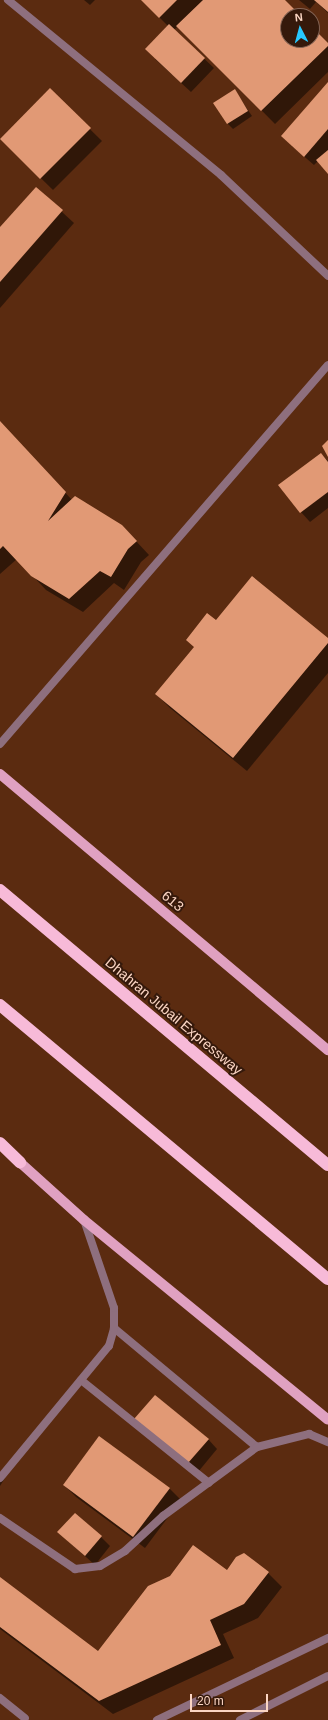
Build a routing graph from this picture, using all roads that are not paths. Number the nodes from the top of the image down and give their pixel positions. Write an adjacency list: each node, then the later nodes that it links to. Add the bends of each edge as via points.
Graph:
1 (8, 0): 2 (street, via 221,175)
2 (328, 276)
3 (328, 365): 4 (street)
4 (0, 744)
5 (0, 774): 8 (main road, 613)
6 (0, 890): 12 (highway, Dhahran Jubail Expressway)
7 (0, 1005): 14 (highway)
8 (328, 1050)
9 (0, 1143): 11 (highway)
10 (0, 1146): 11 (main road)
11 (20, 1162): 13 (main road)
12 (328, 1165)
13 (84, 1220): 15 (street, via 114,1308); 17 (main road)
14 (328, 1279)
15 (114, 1328): 16 (street, via 109,1346); 19 (street)
16 (81, 1380): 20 (street); 21 (street)
17 (328, 1420)
18 (328, 1442): 19 (street, via 309,1434)
19 (257, 1447): 21 (street)
20 (0, 1478)
21 (209, 1483): 22 (street, via 163,1516 125,1551 100,1566 75,1569)
22 (0, 1518)
23 (328, 1638): 27 (street)
24 (328, 1676): 28 (street)
25 (0, 1698): 26 (street)
26 (26, 1718)
27 (157, 1720)
28 (240, 1720)

